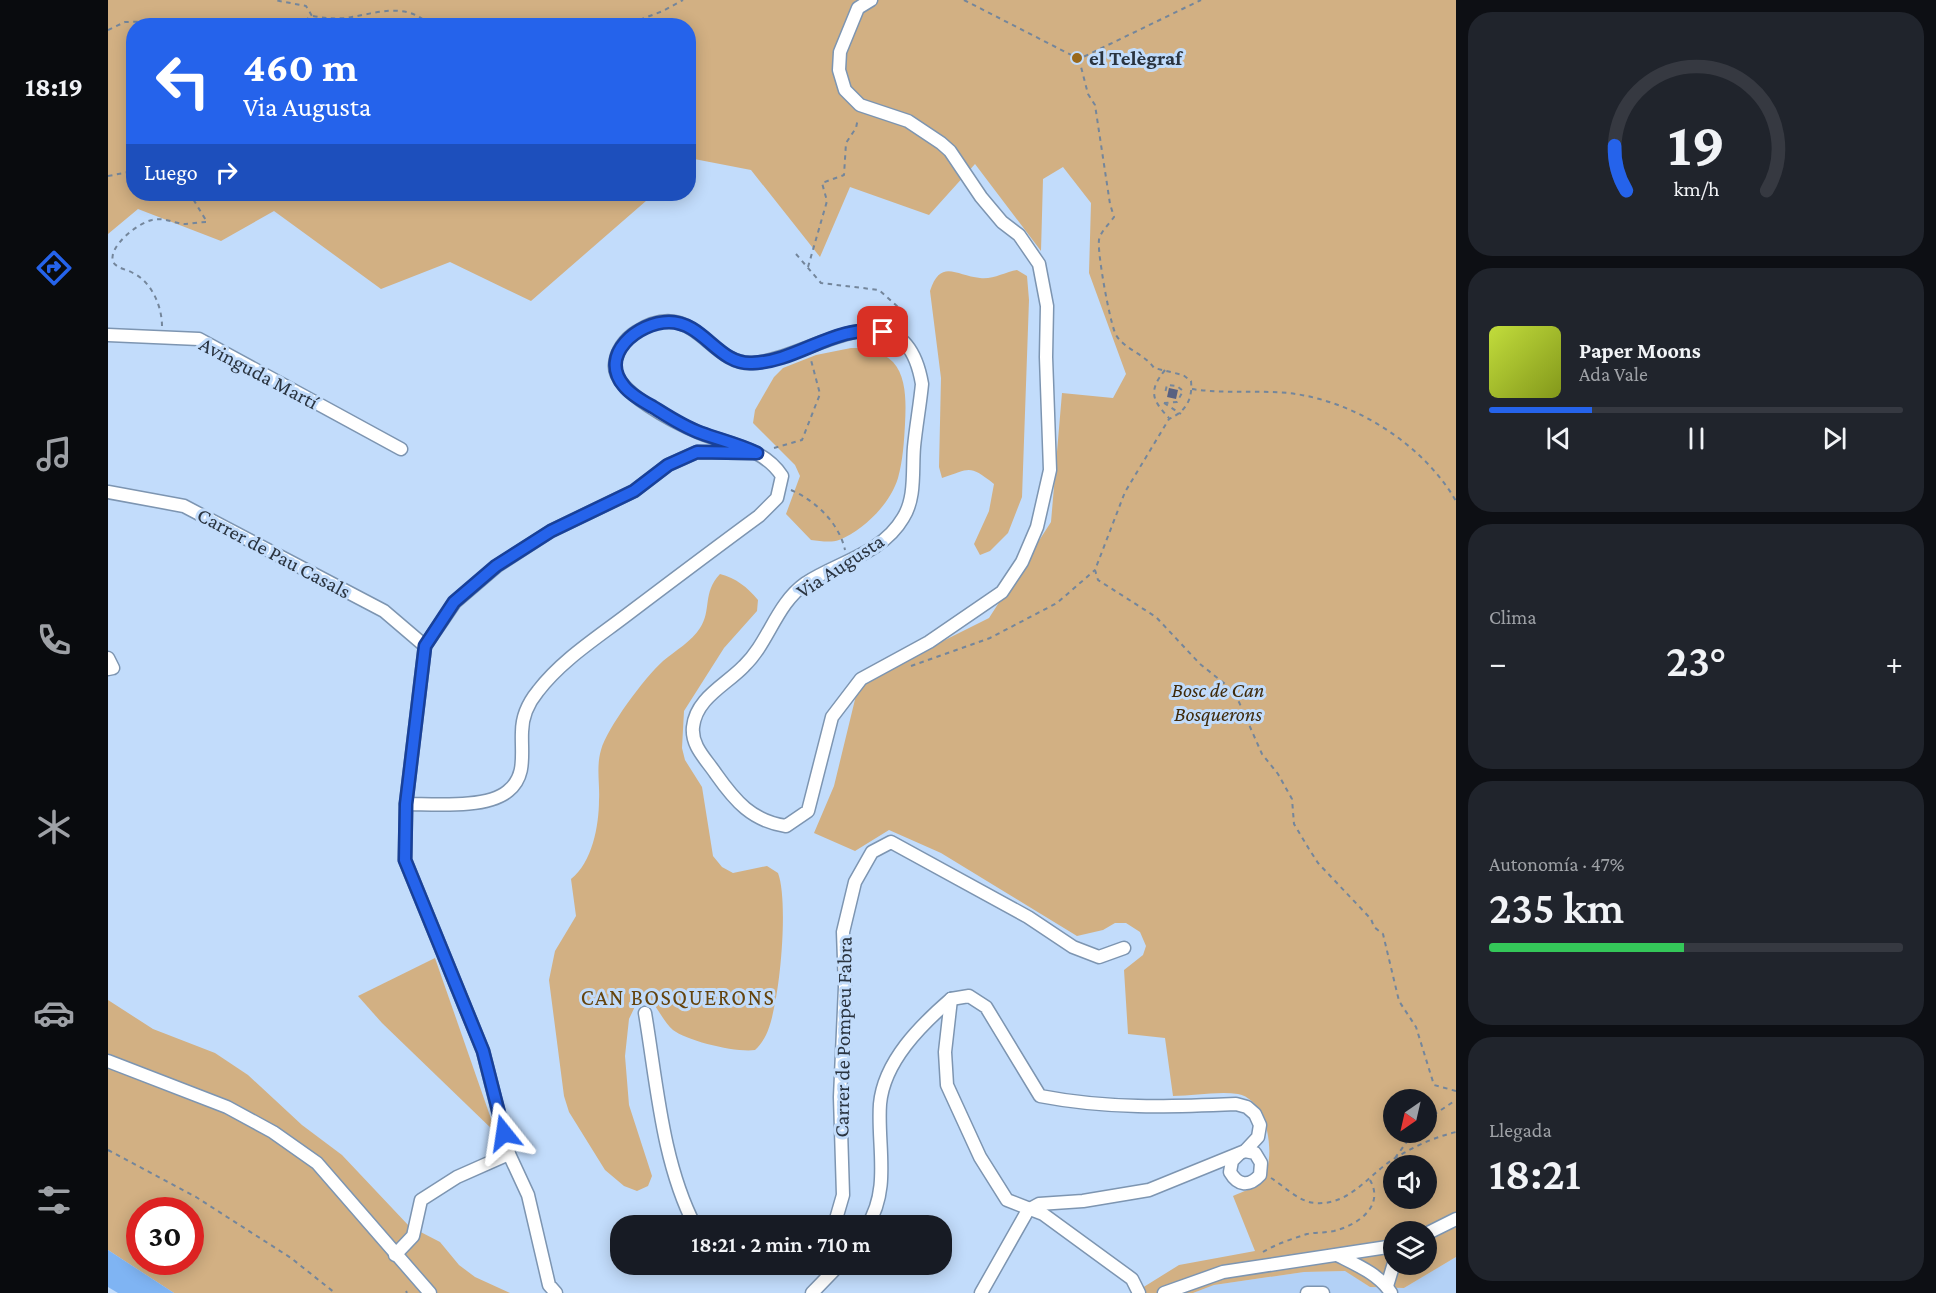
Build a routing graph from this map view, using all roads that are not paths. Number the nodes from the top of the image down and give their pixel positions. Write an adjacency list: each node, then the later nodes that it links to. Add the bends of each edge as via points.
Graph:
1 (871, 0): 4 (street, Via Augusta, via 858,8 840,52 839,70 845,90 860,105 920,127 950,151 981,197 1019,235 1043,277 1050,470 1030,545 1002,592 929,642 861,679 832,717 808,811 786,826 766,823 748,811 694,745 695,716 712,693 745,666 796,592 807,582 871,549 897,527 909,502 922,384 913,354 894,337 869,330 845,333 765,361 740,362 720,352 692,328 671,322 650,324 620,347 614,366 623,386 698,432)
2 (108, 335): 3 (street, Avinguda Martí, via 198,339)
3 (401, 449)
4 (757, 453): 6 (street, via 697,452 668,465 634,491 551,531 496,566 454,602); 7 (street, via 775,465 782,476 777,498 759,516 582,648 538,690 525,714 524,756 519,777 510,790 498,798 478,802)
5 (108, 492): 6 (street, Carrer de Pau Casals, via 184,506 384,612)
6 (425, 646): 7 (street)
7 (406, 804): 13 (street, via 405,860 483,1051)
8 (1124, 948): 16 (street, Carrer de Pompeu Fabra, via 1099,957 1073,947 1028,917 891,842 872,852 855,882 843,932 843,1195)
9 (951, 999): 12 (street, via 969,996 986,1007 1040,1096 1085,1105 1247,1107 1256,1114 1260,1125 1258,1137); 14 (street, via 945,1052 947,1085 980,1156 1007,1200); 17 (street, via 912,1037 892,1066 880,1101 881,1185)
10 (645, 1013): 15 (street, via 666,1140)
11 (108, 1061): 21 (street, via 226,1107 298,1148 317,1163)
12 (1242, 1152): 12 (street, via 1255,1153 1261,1163 1260,1176 1244,1185 1235,1181 1230,1172 1232,1161); 14 (street, via 1149,1190 1039,1204)
13 (509, 1154): 21 (street, via 457,1177 421,1200 413,1236); 27 (street, via 528,1196 549,1285)
14 (1028, 1210): 29 (street); 30 (street, via 1043,1214 1131,1279)
15 (690, 1215)
16 (837, 1215)
17 (875, 1215)
18 (1456, 1219): 19 (street)
19 (1437, 1228)
20 (1383, 1248): 22 (street)
21 (394, 1255): 26 (street)
22 (1339, 1256): 25 (street, via 1365,1269); 31 (street, via 1223,1272)
23 (829, 1275): 28 (street)
24 (1392, 1275): 25 (street)
25 (1389, 1290)
26 (430, 1293)
27 (558, 1293)
28 (812, 1293)
29 (981, 1293)
30 (1139, 1293)
31 (1164, 1293)
32 (1307, 1293): 33 (street)
33 (1323, 1293)

